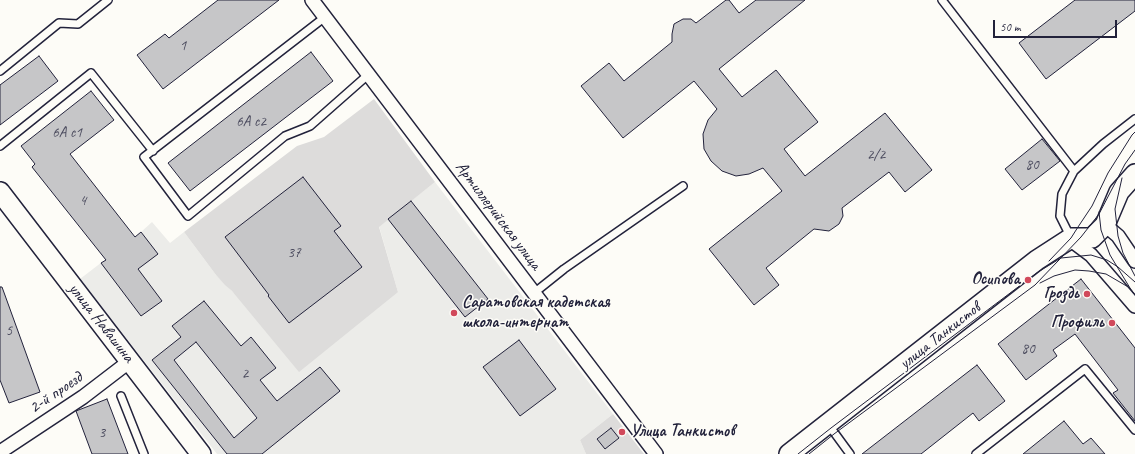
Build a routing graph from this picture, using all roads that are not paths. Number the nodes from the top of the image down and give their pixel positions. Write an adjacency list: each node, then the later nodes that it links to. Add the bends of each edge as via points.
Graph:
1 (108, 0): 5 (lane, via 78,24 59,23)
2 (312, 0): 4 (street, Артиллерийская улица)
3 (942, 0): 10 (lane)
4 (325, 17): 6 (street, Артиллерийская улица); 9 (lane)
5 (0, 71)
6 (368, 74): 9 (lane, via 310,126 285,136 188,216 144,157); 17 (street, Артиллерийская улица)
7 (1135, 119): 10 (lane)
8 (0, 146): 9 (lane, via 92,73)
9 (153, 151)
10 (1074, 171): 14 (lane, via 1062,194 1060,216)
11 (1135, 174): 15 (main road, via 1118,192)
12 (682, 186): 17 (lane)
13 (0, 192): 19 (main road, улица Навашина)
14 (1071, 238): 15 (main road); 21 (main road, улица Танкистов, via 1037,260)
15 (1096, 239): 16 (street, via 1118,236); 18 (street)
16 (1135, 261)
17 (534, 293): 26 (street, Артиллерийская улица)
18 (1135, 306)
19 (130, 361): 23 (street, 2-й проезд, via 83,397); 25 (main road, улица Навашина)
20 (121, 396): 24 (lane)
21 (828, 424): 27 (main road, улица Танкистов); 28 (lane)
22 (1135, 430): 29 (lane, via 1085,369)
23 (0, 452)
24 (144, 454)
25 (201, 454)
26 (656, 454)
27 (789, 454)
28 (850, 454)
29 (976, 454)

